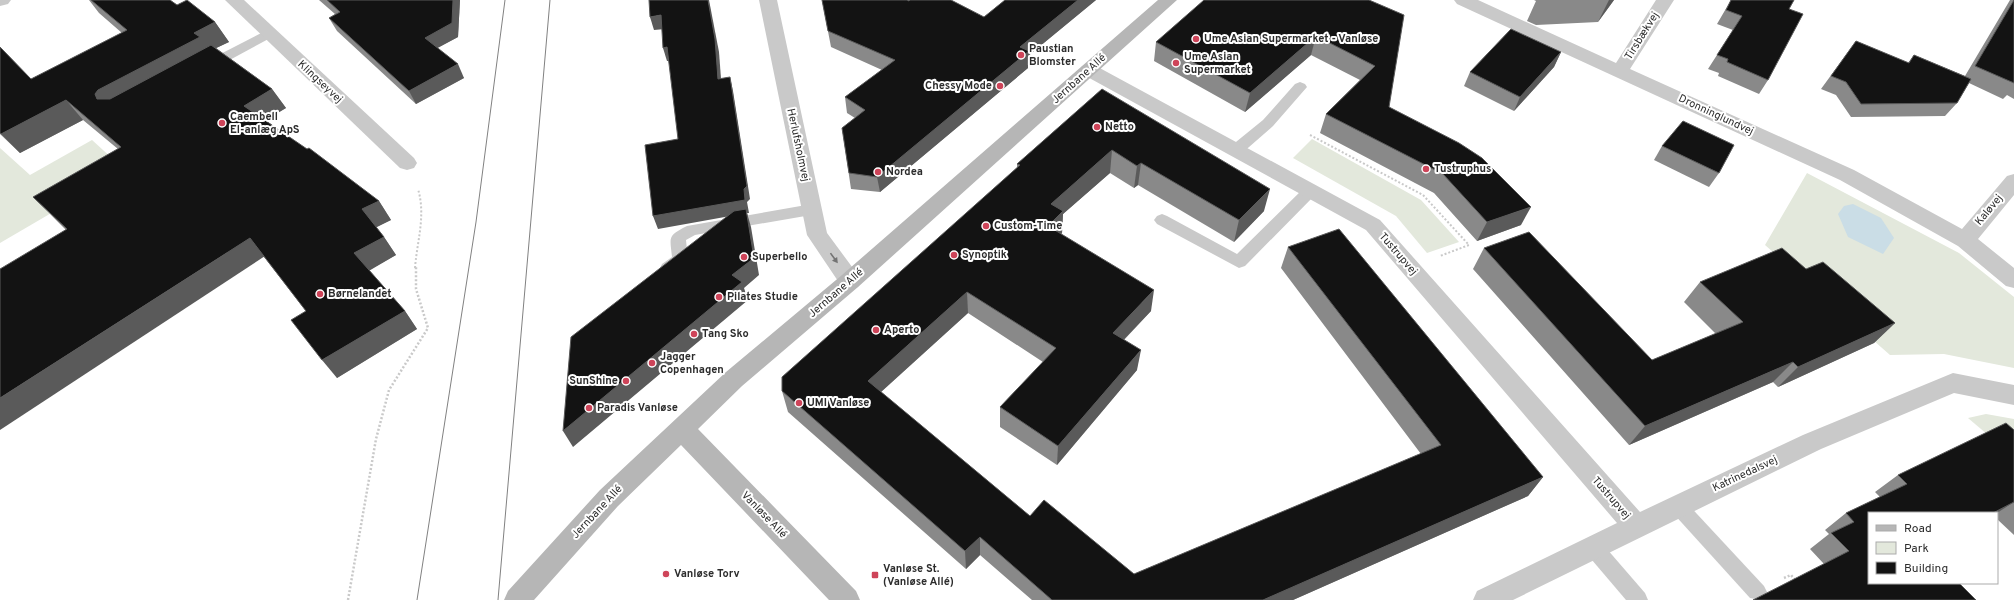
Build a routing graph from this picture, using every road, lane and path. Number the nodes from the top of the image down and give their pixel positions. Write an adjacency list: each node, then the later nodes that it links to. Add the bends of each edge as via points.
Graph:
1 (234, 0): 6 (street, Klingseyvej)
2 (768, 0): 16 (street, Herlufsholmvej)
3 (1168, 0): 7 (street, Jernbane Allé)
4 (1463, 0): 8 (street, Dronninglundvej)
5 (1665, 0): 8 (street, Tirsbækvej)
6 (269, 33): 9 (lane); 13 (street, Klingseyvej)
7 (1089, 70): 12 (street, Tustrupvej); 22 (street, Jernbane Allé)
8 (1620, 71): 18 (street, Dronninglundvej, via 1847,175)
9 (195, 74)
10 (1300, 86): 12 (lane, via 1268,123)
11 (1310, 135): 19 (path, via 1423,195 1469,245)
12 (1236, 150): 15 (street, Tustrupvej)
13 (407, 163): 29 (path, via 423,201 415,279 428,328 389,390 376,439)
14 (2014, 181): 18 (street, Kaløvej)
15 (1310, 191): 17 (lane, via 1238,262); 19 (street, Tustrupvej, via 1373,225)
16 (812, 210): 20 (lane, via 692,230 678,237 680,260); 22 (street, Herlufsholmvej, one-way to 22, via 817,235)
17 (1162, 220)
18 (1965, 240): 21 (street, Dronninglundvej)
19 (1409, 267): 26 (street, Tustrupvej)
20 (655, 276)
21 (2014, 280)
22 (850, 281): 24 (street, Jernbane Allé, via 734,379)
23 (2014, 395): 25 (street, Katrinedalsvej, via 1953,383 1812,442)
24 (682, 429): 30 (street, Jernbane Allé, via 609,498); 31 (street, Vanløse Allé)
25 (1678, 506): 26 (street, Katrinedalsvej); 28 (lane)
26 (1636, 526): 27 (street, Katrinedalsvej)
27 (1593, 547): 32 (street, Katrinedalsvej); 33 (lane)
28 (1757, 592)
29 (348, 600)
30 (517, 600)
31 (847, 600)
32 (1486, 600)
33 (1638, 600)

